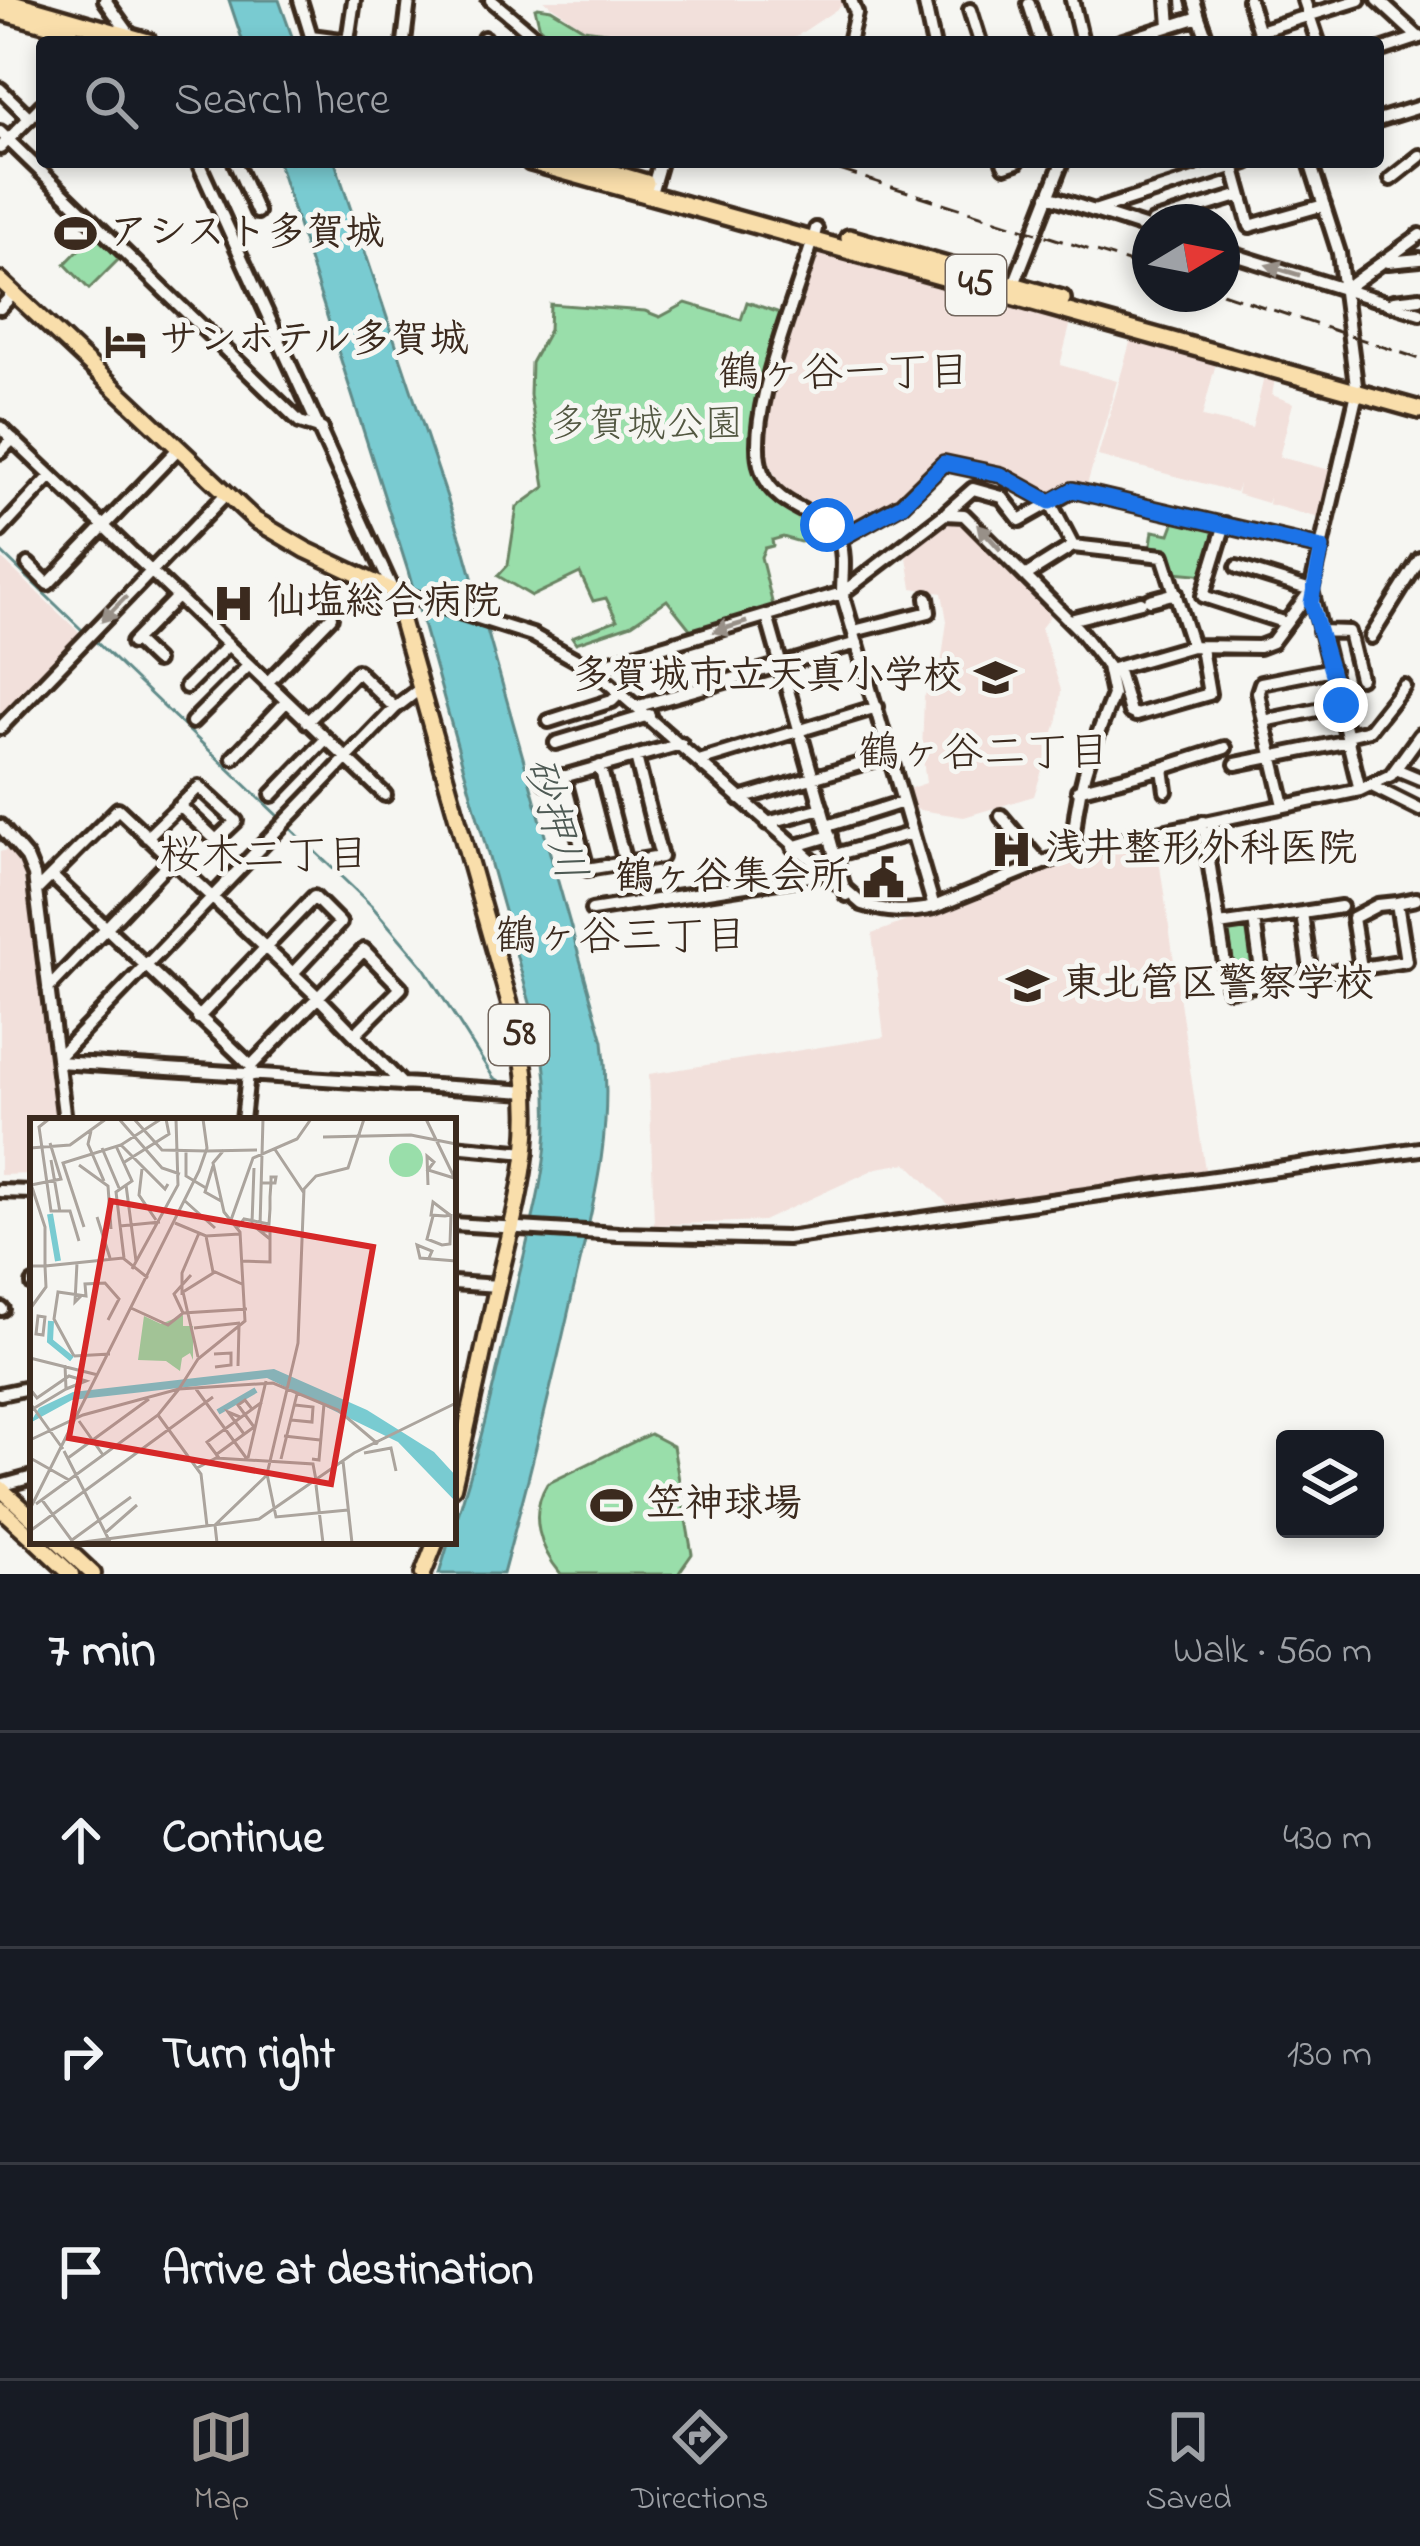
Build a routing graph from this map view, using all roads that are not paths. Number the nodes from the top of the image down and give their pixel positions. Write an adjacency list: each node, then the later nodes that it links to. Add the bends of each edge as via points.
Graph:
1 (2, 0): 23 (highway)
2 (105, 0): 24 (street)
3 (300, 0): 25 (street)
4 (354, 0): 26 (street)
5 (409, 0): 27 (street)
6 (491, 0): 28 (street)
7 (851, 0): 29 (street)
8 (924, 0): 30 (street)
9 (1072, 0): 33 (street)
10 (1168, 0): 21 (street)
11 (1195, 0): 20 (street)
12 (1249, 0): 36 (street)
13 (1304, 0): 19 (street)
14 (1359, 0): 19 (street)
15 (1378, 0): 39 (street)
16 (1029, 4): 32 (street)
17 (970, 10): 31 (street)
18 (0, 11): 22 (highway)
19 (1309, 15): 37 (street); 38 (street)
20 (1199, 17): 21 (street); 35 (street)
21 (1170, 26): 34 (street)
22 (89, 36)
23 (124, 36)
24 (135, 36)
25 (311, 36)
26 (349, 36)
27 (405, 36)
28 (533, 36)
29 (850, 36)
30 (932, 36)
31 (978, 36)
32 (1039, 36)
33 (1081, 36)
34 (1155, 36)
35 (1206, 36)
36 (1261, 36)
37 (1263, 36)
38 (1316, 36)
39 (1419, 37): 40 (street)
40 (1384, 49)
41 (0, 89): 44 (street)
42 (1420, 106): 45 (street)
43 (36, 112): 44 (street)
44 (30, 118): 46 (street)
45 (1384, 118)
46 (3, 140): 85 (street, via 300,422)
47 (1420, 156): 59 (street)
48 (201, 168): 85 (street)
49 (238, 168): 66 (street)
50 (557, 168): 60 (highway, 45)
51 (591, 168): 60 (highway, 45)
52 (658, 168): 60 (street)
53 (1060, 168): 62 (street)
54 (1191, 168): 58 (street)
55 (1223, 168): 58 (street)
56 (1234, 168): 61 (street)
57 (1312, 168): 64 (street)
58 (1194, 179): 65 (street)
59 (1391, 179)
60 (652, 190): 68 (highway, 45)
61 (1241, 195): 63 (street); 64 (street, via 1250,226)
62 (1048, 196): 65 (street); 75 (street)
63 (1213, 204)
64 (1324, 205): 74 (street)
65 (1094, 211): 67 (street)
66 (257, 212)
67 (1132, 221)
68 (815, 234): 75 (highway, 45); 96 (street, via 761,403 757,444 777,495)
69 (1420, 235): 72 (street)
70 (1240, 257): 74 (street, one-way to 70)
71 (1420, 259): 72 (street)
72 (1385, 262): 74 (street)
73 (0, 280): 76 (main road)
74 (1345, 289): 78 (street); 81 (street)
75 (1012, 290): 81 (highway, 45)
76 (14, 293): 79 (street); 87 (main road)
77 (1420, 298): 78 (street)
78 (1384, 302): 80 (street)
79 (0, 308)
80 (1420, 313)
81 (1357, 388): 82 (highway, 45); 83 (highway, 45); 98 (street)
82 (1420, 400)
83 (1420, 410)
84 (0, 428): 86 (street)
85 (322, 429): 105 (street)
86 (13, 439): 88 (street); 89 (street)
87 (177, 450): 90 (main road); 94 (street)
88 (0, 452)
89 (51, 476): 94 (street); 95 (street)
90 (225, 495): 102 (street); 105 (main road, via 286,540)
91 (1050, 502): 92 (street, via 1020,520 1002,497 973,489); 93 (street, via 1072,490); 96 (street, via 1001,475 944,463 902,505); 97 (street)
92 (944, 514): 103 (street, one-way to 92, via 971,518); 106 (street)
93 (1225, 524): 98 (street); 113 (street, via 1204,596)
94 (104, 526): 100 (street, via 49,584); 102 (street)
95 (0, 531)
96 (839, 539): 106 (street)
97 (1073, 546): 103 (street); 107 (street, via 1163,556)
98 (1322, 548): 104 (street)
99 (1420, 560): 116 (street)
100 (28, 564)
101 (1237, 567): 104 (street)
102 (149, 572): 108 (street); 140 (street, one-way to 140)
103 (1024, 576): 112 (street)
104 (1311, 590): 113 (street); 114 (street)
105 (393, 592): 122 (street, via 548,641); 129 (main road, 58)
106 (842, 593): 110 (street); 115 (street)
107 (1176, 593): 112 (street); 118 (street)
108 (176, 598): 117 (street); 119 (street, via 134,642)
109 (927, 598): 115 (street, via 929,612)
110 (767, 616): 120 (street); 122 (street, one-way to 122)
111 (331, 617): 126 (street)
112 (1070, 620): 123 (street)
113 (1286, 623): 118 (street, via 1258,647)
114 (1320, 631): 124 (street); 125 (street, via 1349,632)
115 (856, 637): 120 (street); 133 (street)
116 (1371, 637)
117 (227, 646): 121 (street); 128 (street)
118 (1197, 647): 123 (street); 123 (street, via 1209,694 1136,715)
119 (156, 661)
120 (781, 665): 135 (street); 141 (street)
121 (248, 666): 126 (street); 137 (street)
122 (592, 668): 130 (street)
123 (1113, 669): 163 (street, via 1113,694)
124 (1332, 669): 132 (street); 136 (street, via 1261,683)
125 (1360, 678)
126 (267, 683): 131 (street)
127 (1404, 686): 143 (street, via 1369,730)
128 (186, 687)
129 (421, 688): 134 (street); 215 (main road, 58)
130 (621, 692): 135 (street); 139 (street)
131 (286, 702): 138 (street); 150 (street)
132 (1341, 705): 136 (street); 143 (street)
133 (877, 707): 141 (street); 148 (street)
134 (394, 708): 138 (street, via 357,671); 152 (street)
135 (644, 711): 145 (street); 146 (street)
136 (1264, 721): 151 (street)
137 (192, 722)
138 (307, 722): 144 (street)
139 (550, 722)
140 (0, 728)
141 (800, 729): 153 (street); 159 (street)
142 (1420, 735): 157 (street)
143 (1349, 737): 151 (street); 162 (street)
144 (325, 740): 152 (street); 165 (street)
145 (556, 743)
146 (681, 744): 149 (street); 153 (street)
147 (1226, 748): 156 (street)
148 (890, 755): 159 (street); 168 (street)
149 (635, 757): 155 (street); 185 (street, via 661,857)
150 (233, 758)
151 (1274, 758): 154 (street); 170 (street)
152 (346, 759): 166 (street); 190 (street)
153 (699, 760): 167 (street)
154 (1236, 764)
155 (599, 766): 158 (street); 185 (street)
156 (1163, 768): 163 (street); 164 (street)
157 (1396, 769): 160 (street); 162 (street)
158 (563, 776): 161 (street); 185 (street, via 587,869)
159 (814, 778): 167 (street); 171 (street)
160 (1420, 779)
161 (545, 782)
162 (1366, 788): 170 (street); 172 (street)
163 (1078, 790): 181 (street)
164 (1166, 791)
165 (272, 795)
166 (385, 795)
167 (740, 799): 175 (street)
168 (903, 802): 177 (street); 178 (street)
169 (180, 806): 169 (street, via 200,787 236,821 216,840); 179 (street)
170 (1284, 806): 174 (street)
171 (822, 808): 175 (street); 177 (street)
172 (1420, 810)
173 (1001, 816): 184 (street)
174 (1203, 822): 181 (street); 198 (street)
175 (767, 823): 180 (street)
176 (0, 826): 188 (street, via 27,857)
177 (828, 831): 180 (street); 182 (street)
178 (912, 833): 182 (street); 193 (street)
179 (148, 837): 183 (street); 187 (street, via 118,809)
180 (793, 847): 186 (street)
181 (1073, 851): 184 (street)
182 (835, 855): 189 (street)
183 (172, 860): 190 (street); 199 (street)
184 (1040, 862): 193 (street)
185 (625, 863)
186 (823, 874): 189 (street); 195 (street)
187 (53, 877): 188 (street); 199 (street)
188 (36, 892): 206 (street)
189 (847, 895): 193 (street, via 885,911)
190 (212, 897): 200 (street); 201 (street)
191 (1416, 898): 192 (street)
192 (1397, 903): 202 (street, via 1353,918); 202 (street, via 1406,961)
193 (934, 907)
194 (1341, 907): 196 (street)
195 (592, 910)
196 (1302, 913): 197 (street); 204 (street)
197 (1254, 920): 198 (street); 205 (street)
198 (1219, 925): 207 (street)
199 (106, 928): 201 (street); 206 (street)
200 (266, 947): 203 (street); 203 (street, via 314,897 340,923); 210 (street)
201 (146, 966): 210 (street); 212 (street)
202 (1360, 968): 204 (street)
203 (292, 973): 208 (street)
204 (1311, 976): 205 (street)
205 (1263, 984): 207 (street)
206 (48, 988): 212 (street)
207 (1228, 989): 209 (street)
208 (318, 997): 211 (street); 211 (street, via 364,950 401,988); 213 (street)
209 (1231, 1004)
210 (198, 1018): 213 (street)
211 (355, 1034): 214 (street)
212 (58, 1060): 213 (street); 216 (street)
213 (251, 1072): 214 (street); 217 (street)
214 (403, 1085): 215 (street)
215 (529, 1092): 220 (main road, 58)
216 (65, 1118)
217 (243, 1118)
218 (456, 1146): 220 (street)
219 (1420, 1149): 224 (street, via 787,1238)
220 (527, 1153): 224 (main road, 58)
221 (0, 1191): 222 (street)
222 (30, 1192)
223 (456, 1224): 224 (street)
224 (518, 1228): 226 (main road, 58)
225 (456, 1283): 226 (street)
226 (498, 1286): 229 (main road, 58)
227 (30, 1388): 228 (street)
228 (0, 1394)
229 (458, 1448)
230 (30, 1478): 231 (street)
231 (0, 1487): 233 (main road)
232 (0, 1508): 234 (main road)
233 (30, 1515)
234 (30, 1536)
235 (38, 1544): 238 (main road)
236 (61, 1544): 239 (main road)
237 (435, 1544): 240 (main road)
238 (71, 1574)
239 (93, 1574)
240 (423, 1574)

